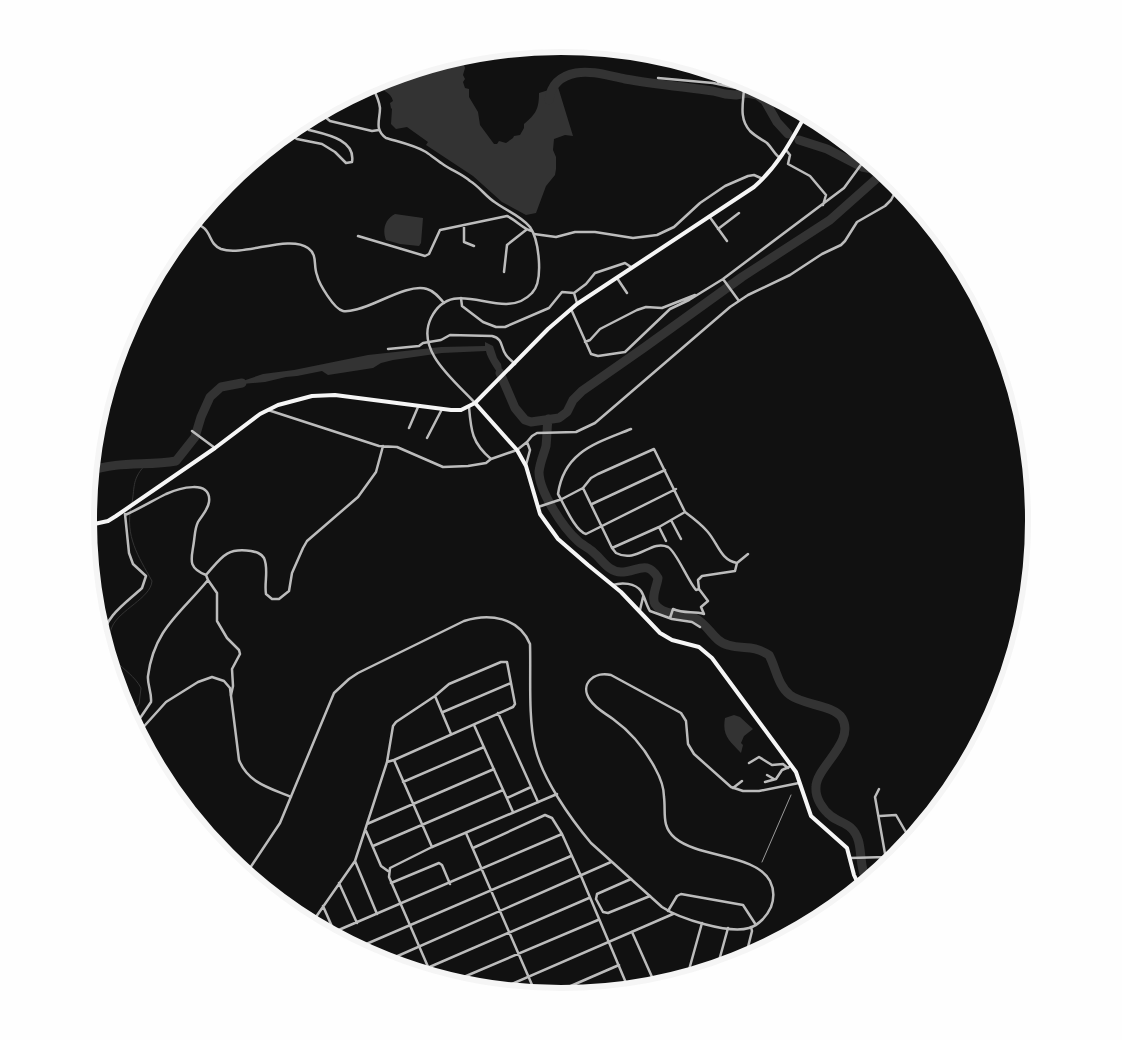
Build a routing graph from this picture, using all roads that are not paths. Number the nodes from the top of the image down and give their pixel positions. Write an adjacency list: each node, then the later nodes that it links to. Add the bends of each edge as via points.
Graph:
1 (658, 78): 3 (street)
2 (719, 80): 3 (street)
3 (718, 84): 4 (street)
4 (744, 90): 12 (street, via 744,122)
5 (375, 91): 9 (street, via 379,105)
6 (325, 116): 9 (street, via 330,121)
7 (803, 120): 11 (main road)
8 (306, 128): 10 (street, via 340,139 352,152 352,162 346,163 325,146)
9 (379, 130): 25 (street, via 386,138 420,149 472,181 494,202 524,222)
10 (293, 137)
11 (786, 150): 12 (main road); 17 (street, via 790,155 788,164 810,176)
12 (781, 158): 14 (main road)
13 (862, 163): 16 (street)
14 (763, 179): 20 (main road); 25 (street, via 748,176 725,186 674,227 657,235 633,238 575,232 556,237)
15 (895, 192): 37 (street, via 885,206 857,222 840,245)
16 (837, 194): 17 (street); 18 (street)
17 (826, 195): 18 (street)
18 (823, 205): 32 (street)
19 (739, 213): 23 (street)
20 (709, 216): 23 (street); 29 (main road)
21 (199, 224): 38 (street, via 222,249 235,251 291,243 308,248 315,257 316,275 322,286 337,308 343,311 365,308 414,288 434,292)
22 (464, 225): 24 (street, via 507,216); 26 (street, via 440,230 430,254 425,256); 28 (street, via 464,242)
23 (718, 229): 27 (street)
24 (526, 230): 25 (street); 30 (street, via 508,245)
25 (533, 233): 36 (street, via 539,274 532,294 510,305)
26 (358, 236)
27 (727, 241)
28 (474, 246)
29 (632, 267): 31 (main road); 33 (street, via 625,263 602,269)
30 (504, 272)
31 (616, 277): 34 (street); 39 (main road)
32 (724, 280): 35 (street); 37 (street)
33 (574, 292): 36 (street, via 562,292 543,312 500,328 483,322 462,306); 39 (street)
34 (627, 293)
35 (699, 294): 41 (street, via 662,308 637,310 600,328); 41 (street, via 670,309 625,352 594,356)
36 (461, 298): 38 (street)
37 (739, 301): 53 (street, via 595,423 580,431 542,432)
38 (444, 303): 44 (street, via 434,312 428,327 430,350)
39 (577, 304): 40 (main road)
40 (571, 309): 41 (street); 43 (main road)
41 (585, 342)
42 (388, 349): 43 (street, via 419,346 450,335 492,336 501,340)
43 (513, 365): 44 (main road)
44 (475, 403): 46 (main road); 56 (main road)
45 (418, 406): 47 (main road, via 326,395 301,398); 48 (main road); 49 (street)
46 (469, 407): 48 (main road); 57 (street, via 473,436)
47 (267, 409): 54 (street); 55 (main road)
48 (442, 409): 52 (street)
49 (410, 428)
50 (631, 429): 62 (street, via 585,448 562,476 558,494)
51 (192, 431): 55 (street)
52 (426, 438)
53 (527, 442): 56 (street); 58 (street, via 530,450)
54 (384, 446): 57 (street, via 397,447 443,467 486,463); 76 (street, via 376,472 358,497 307,541 292,573 289,591 279,599 272,599 266,594 266,564 256,552 228,552)
55 (214, 448): 66 (main road)
56 (517, 450): 57 (street); 58 (main road)
57 (491, 459)
58 (526, 466): 64 (main road)
59 (665, 470): 60 (street, via 654,449 590,478); 61 (street); 63 (street)
60 (583, 488): 62 (street); 63 (street)
61 (676, 489): 65 (street); 69 (street)
62 (562, 499): 64 (street); 69 (street, via 582,533)
63 (592, 504): 69 (street)
64 (540, 506): 78 (main road, via 544,521 558,539)
65 (686, 512): 67 (street); 75 (street, via 708,532 728,561)
66 (124, 513): 68 (main road); 76 (street, via 180,489 202,488 209,501 197,524 190,559 195,569); 83 (street, via 129,553 133,564 146,576 145,583 116,611)
67 (671, 520): 70 (street); 71 (street)
68 (93, 524)
69 (601, 526): 73 (street)
70 (659, 527): 72 (street); 73 (street)
71 (682, 539)
72 (666, 541)
73 (612, 548): 79 (street, via 628,557 655,546 668,547 690,584)
74 (748, 554): 75 (street)
75 (737, 563): 79 (street, via 735,571 700,578)
76 (206, 575): 77 (street)
77 (208, 580): 86 (street, via 217,593 217,621 240,654 232,669); 90 (street, via 164,629 155,646 148,676 151,702)
78 (614, 585): 80 (street, via 620,582 631,585 642,592); 81 (main road)
79 (699, 589): 82 (street, via 708,601 701,607 704,614 673,609)
80 (643, 597): 81 (street); 82 (street, via 650,610)
81 (640, 610): 98 (main road, via 660,633 672,640 699,647 708,654)
82 (670, 618): 84 (street)
83 (106, 627)
84 (700, 627)
85 (511, 683): 87 (street, via 508,665 504,661 449,684); 88 (street); 89 (street, via 515,704)
86 (231, 696): 92 (street, via 224,681 206,678 166,702); 111 (street, via 238,760 242,769 255,781)
87 (435, 696): 88 (street); 96 (street, via 393,726)
88 (443, 712): 93 (street)
89 (498, 713): 91 (street); 106 (street)
90 (139, 720)
91 (474, 724): 93 (street); 94 (street)
92 (143, 728)
93 (451, 734): 95 (street)
94 (484, 747): 99 (street); 103 (street)
95 (394, 760): 96 (street); 103 (street)
96 (387, 762): 117 (street)
97 (749, 763): 98 (street, via 759,758 772,765)
98 (790, 767): 101 (street, via 782,770); 105 (main road)
99 (494, 768): 109 (street); 114 (street)
100 (767, 774): 101 (street)
101 (776, 779): 104 (street)
102 (742, 781): 107 (street)
103 (403, 782): 114 (street)
104 (765, 782)
105 (800, 783): 107 (street, via 759,792); 128 (main road, via 811,816 847,848)
106 (530, 787): 112 (street); 113 (street)
107 (733, 788): 154 (street, via 694,754 688,744 686,721 677,709 611,675 600,674 591,679 587,694 592,703 636,740 654,765 663,789 664,821 670,834 682,842 756,867 770,881 772,904)
108 (879, 789): 116 (street, via 875,797)
109 (503, 790): 112 (street); 118 (street)
110 (557, 794): 111 (street, via 539,761 532,731 530,644 518,626 485,616 464,621 358,673 341,686 328,703); 113 (street); 130 (street, via 582,833)
111 (291, 797): 131 (street, via 275,832)
112 (506, 798): 115 (street)
113 (538, 802): 115 (street)
114 (413, 803): 117 (street); 118 (street)
115 (513, 812): 120 (street)
116 (879, 816): 122 (street, via 896,815); 127 (street)
117 (367, 824): 119 (street)
118 (422, 825): 123 (street); 124 (street)
119 (365, 830): 123 (street); 129 (street)
120 (466, 833): 124 (street); 125 (street)
121 (562, 834): 125 (street, via 552,818 545,815); 126 (street); 132 (street)
122 (907, 834)
123 (373, 846): 133 (street, via 381,866)
124 (432, 848): 133 (street, via 392,866)
125 (473, 848): 132 (street)
126 (571, 856): 134 (street); 140 (street)
127 (886, 857): 128 (street)
128 (850, 858): 136 (main road)
129 (355, 861): 138 (street); 147 (street)
130 (611, 862): 134 (street); 135 (street)
131 (250, 868)
132 (482, 868): 139 (street); 140 (street)
133 (388, 871): 137 (street)
134 (581, 876): 142 (street); 145 (street)
135 (631, 879): 141 (street); 141 (street, via 597,894 602,912 608,913)
136 (857, 881)
137 (391, 883): 139 (street, via 439,863); 143 (street)
138 (338, 884): 144 (street); 151 (street)
139 (450, 884): 143 (street)
140 (491, 890): 145 (street); 153 (street)
141 (650, 896): 146 (street)
142 (589, 898): 150 (street); 159 (street)
143 (400, 904): 147 (street); 153 (street)
144 (323, 906): 149 (street); 156 (street)
145 (500, 911): 159 (street); 163 (street)
146 (668, 911): 148 (street); 154 (street, via 681,894 743,905)
147 (378, 914): 151 (street)
148 (673, 914): 152 (street); 160 (street)
149 (315, 918)
150 (599, 920): 161 (street); 165 (street)
151 (356, 923): 158 (street)
152 (702, 923): 157 (street); 170 (street)
153 (410, 925): 162 (street); 163 (street)
154 (756, 925): 155 (street)
155 (751, 927): 157 (street); 164 (street)
156 (332, 928)
157 (728, 928): 167 (street)
158 (338, 931)
159 (509, 932): 165 (street); 169 (street)
160 (632, 932): 161 (street); 173 (street)
161 (608, 942): 168 (street); 172 (street)
162 (365, 944)
163 (419, 946): 166 (street); 169 (street)
164 (748, 948)
165 (519, 954): 171 (street); 172 (street)
166 (395, 957)
167 (719, 960)
168 (619, 965): 174 (street); 177 (street)
169 (428, 967)
170 (689, 970)
171 (463, 977)
172 (529, 977): 175 (street); 176 (street)
173 (653, 979)
174 (627, 983)
175 (511, 985)
176 (533, 986)
177 (567, 988)

